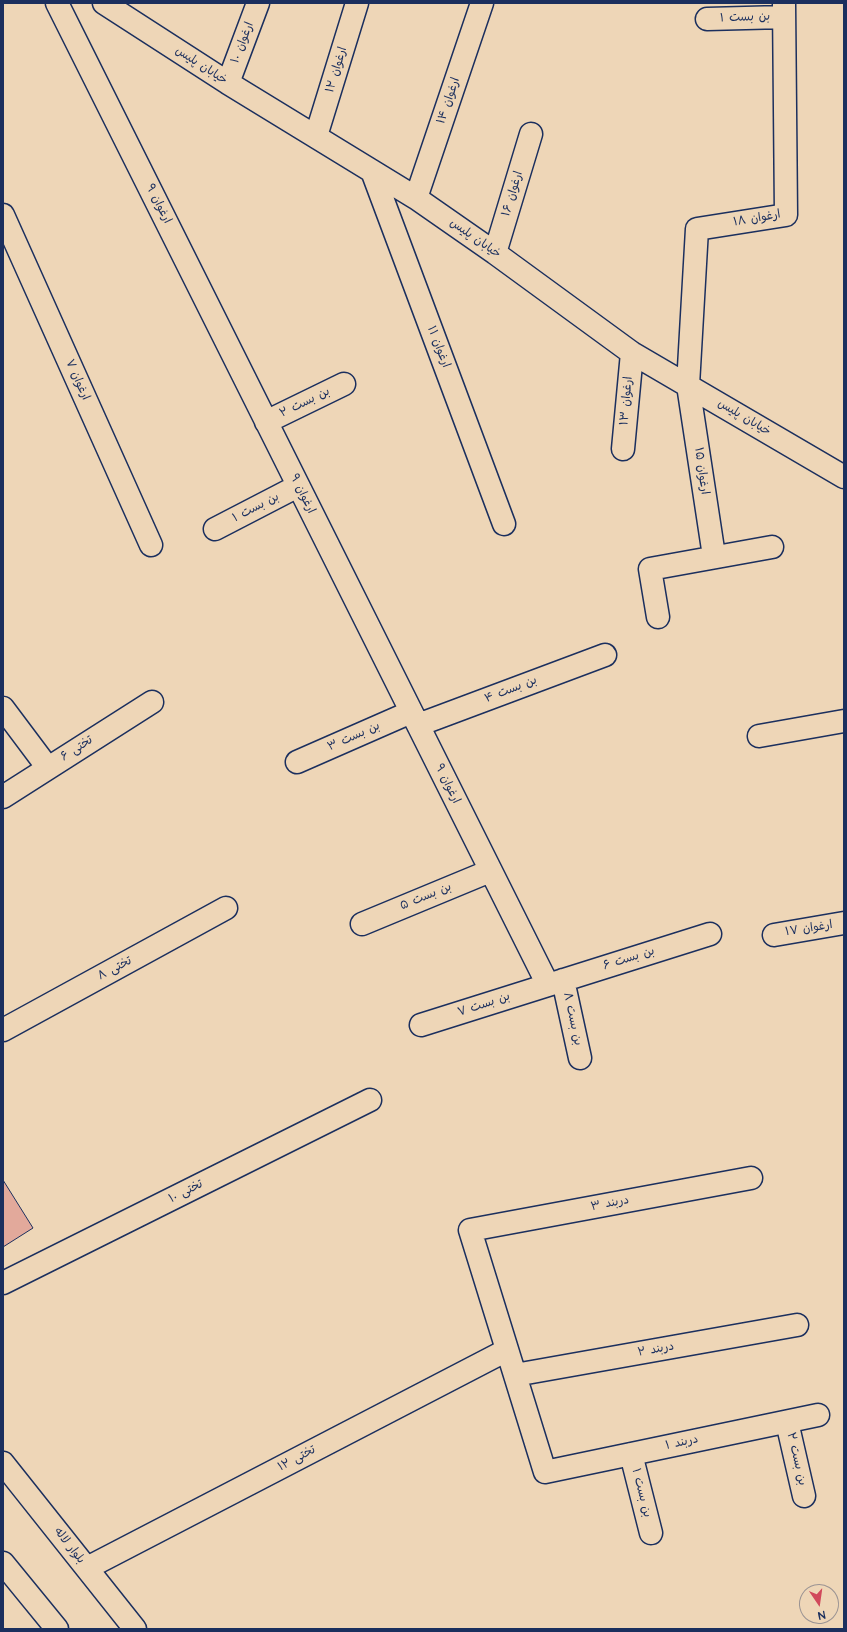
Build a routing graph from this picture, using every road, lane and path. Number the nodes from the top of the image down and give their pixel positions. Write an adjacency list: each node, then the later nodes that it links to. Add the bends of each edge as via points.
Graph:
1 (57, 3): 18 (street, ارغوان ۹)
2 (104, 3): 8 (street, خیابان پلیس)
3 (258, 3): 8 (street, ارغوان ۱۰)
4 (357, 3): 10 (street, ارغوان ۱۲)
5 (482, 3): 12 (street, ارغوان ۱۴)
6 (784, 10): 7 (street, بن بست ۱); 17 (street, ارغوان ۱۸, via 786,215 697,229)
7 (707, 19)
8 (228, 83): 10 (street, خیابان پلیس)
9 (531, 134): 14 (street, ارغوان ۱۶)
10 (316, 136): 11 (street, خیابان پلیس)
11 (372, 171): 12 (street, خیابان پلیس); 22 (street, ارغوان ۱۱)
12 (416, 198): 14 (street, خیابان پلیس)
13 (3, 215): 24 (street, ارغوان ۷)
14 (495, 253): 15 (street, خیابان پلیس)
15 (632, 353): 17 (street, خیابان پلیس); 19 (street, ارغوان ۱۳)
16 (344, 384): 18 (street, بن بست ۲)
17 (688, 385): 20 (street, خیابان پلیس); 26 (street, ارغوان ۱۵)
18 (266, 422): 21 (street, ارغوان ۹)
19 (623, 449)
20 (844, 477)
21 (298, 486): 23 (street, بن بست ۱); 31 (street, ارغوان ۹)
22 (504, 524)
23 (215, 529)
24 (151, 545)
25 (772, 547): 26 (street)
26 (714, 556): 27 (street, via 650,569)
27 (658, 617)
28 (605, 655): 31 (street, بن بست ۴)
29 (152, 702): 35 (street, تختی ۶)
30 (3, 708): 35 (street)
31 (414, 719): 34 (street, بن بست ۳); 37 (street, ارغوان ۹)
32 (844, 720): 33 (street)
33 (759, 736)
34 (297, 762)
35 (48, 768): 36 (street, تختی ۶)
36 (3, 797)
37 (490, 871): 40 (street, بن بست ۵); 43 (street, ارغوان ۹)
38 (226, 908): 45 (street, تختی ۸)
39 (844, 923): 42 (street, ارغوان ۱۷)
40 (362, 924)
41 (710, 934): 43 (street, بن بست ۶)
42 (774, 935)
43 (555, 983): 44 (street, بن بست ۷); 46 (street, بن بست ۸)
44 (421, 1025)
45 (3, 1030)
46 (580, 1058)
47 (370, 1100): 49 (street, تختی ۱۰)
48 (751, 1178): 51 (street, دربند ۳, via 470,1230)
49 (3, 1283)
50 (797, 1325): 52 (street, دربند ۲)
51 (507, 1350): 52 (street); 60 (street, تختی ۱۲)
52 (515, 1375): 55 (street, دربند ۱, via 545,1472)
53 (818, 1415): 54 (street, دربند ۱)
54 (787, 1422): 55 (street, دربند ۱); 57 (street, بن بست ۲)
55 (631, 1454): 58 (street, بن بست ۱)
56 (3, 1463): 60 (street, بلوار لاله)
57 (804, 1496)
58 (651, 1533)
59 (3, 1563): 61 (street)
60 (87, 1568): 62 (street, بلوار لاله)
61 (57, 1629)
62 (135, 1629)

